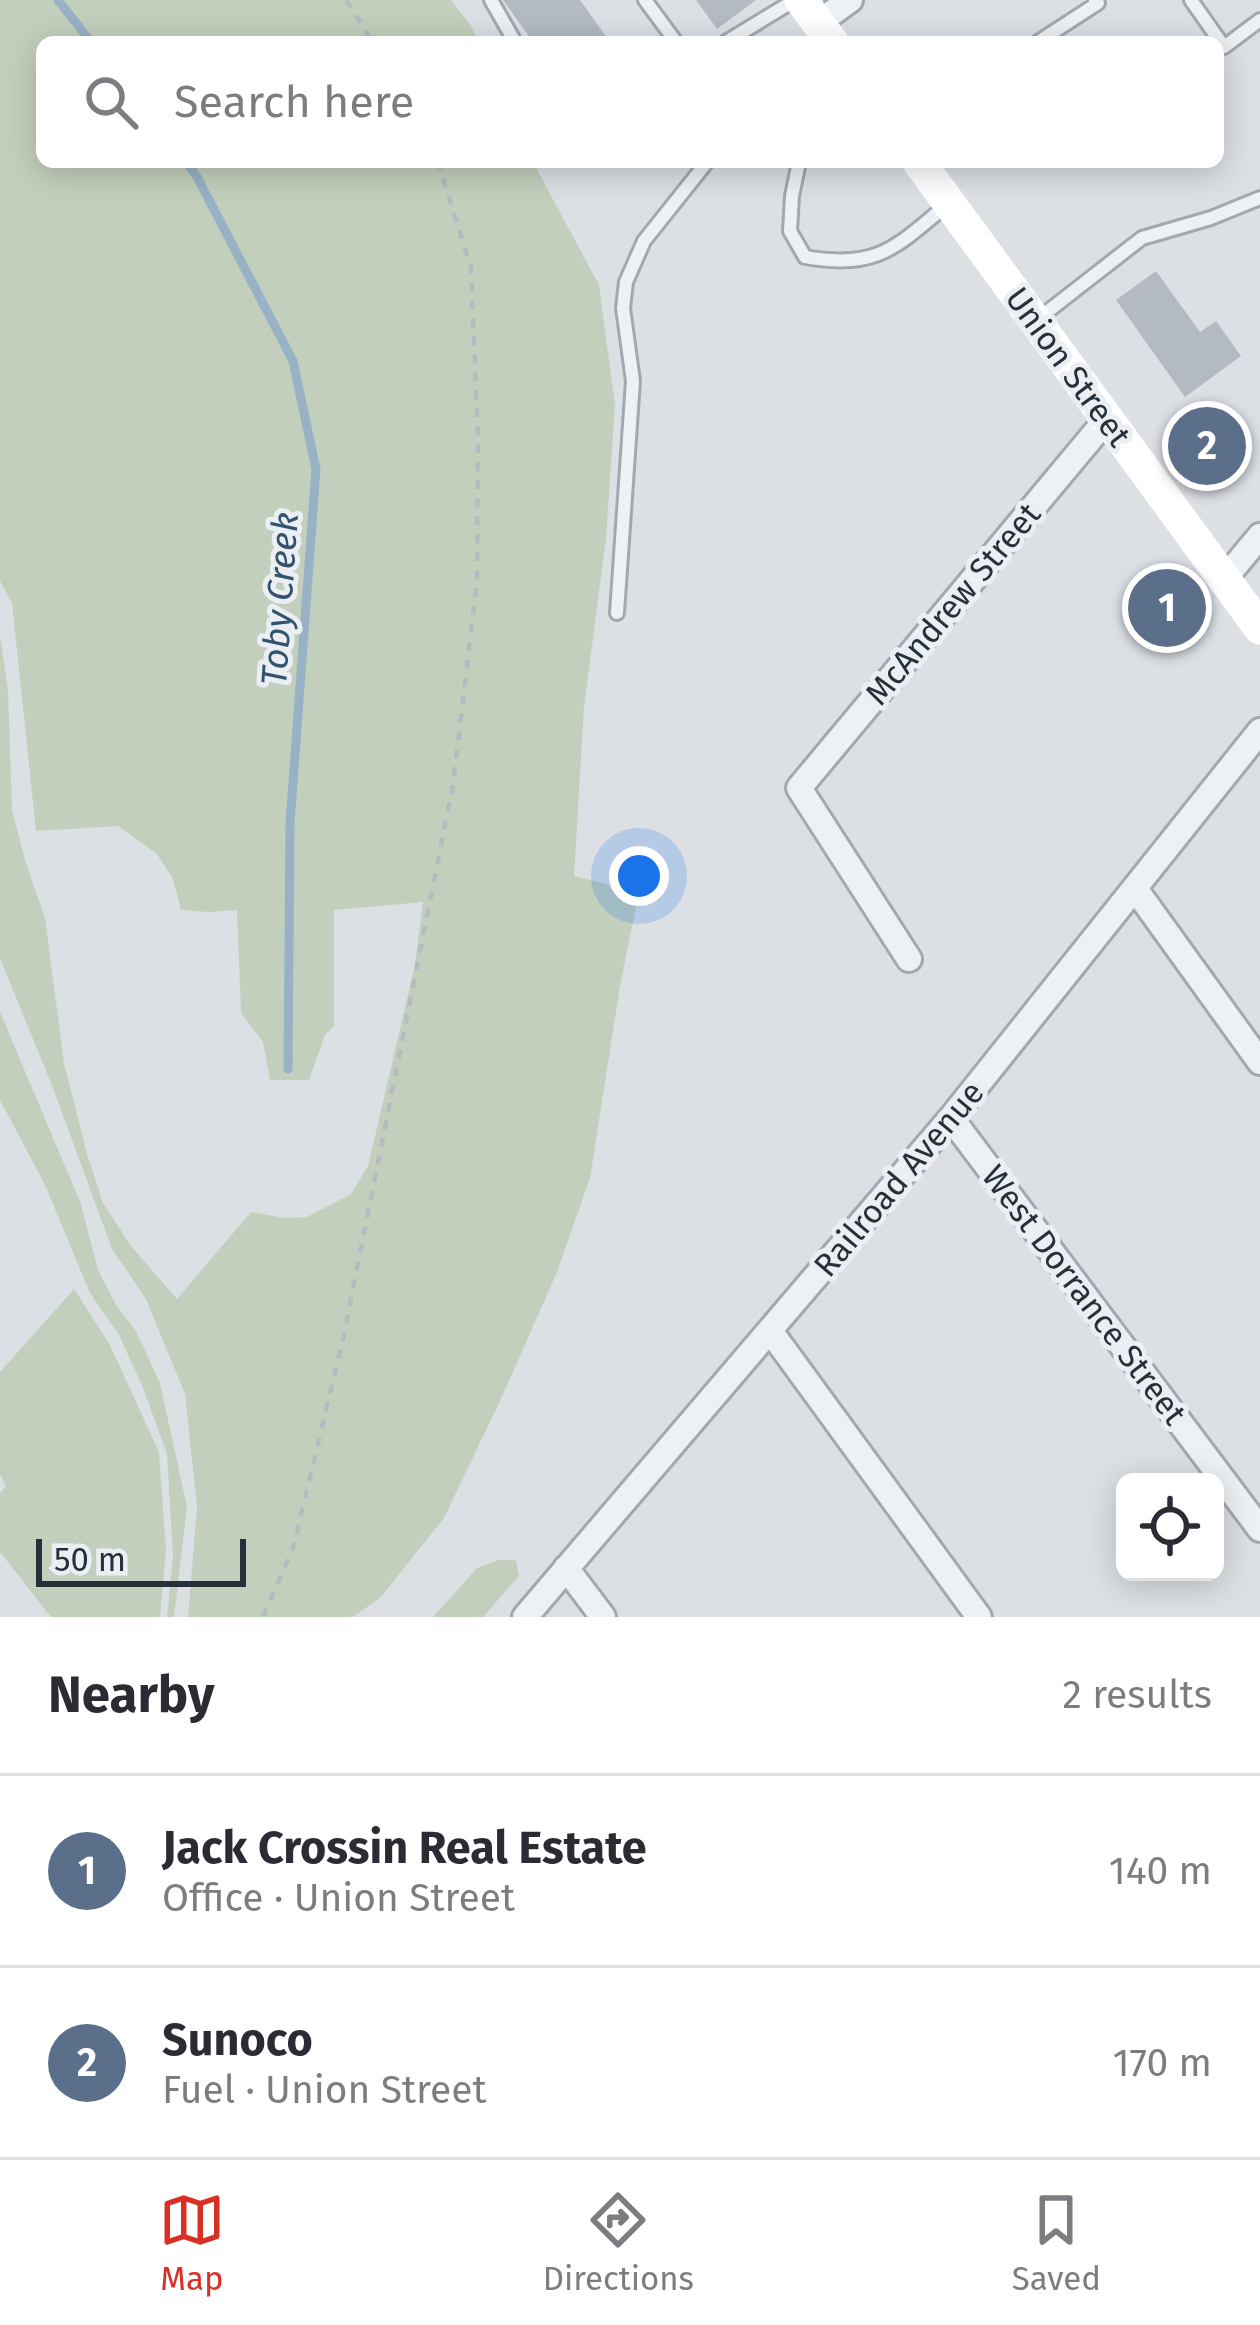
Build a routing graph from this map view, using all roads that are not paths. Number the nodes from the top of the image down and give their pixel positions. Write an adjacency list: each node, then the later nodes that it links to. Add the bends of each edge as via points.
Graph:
1 (491, 0): 8 (lane)
2 (645, 0): 9 (lane)
3 (850, 0): 7 (street)
4 (1096, 0): 11 (lane)
5 (1191, 0): 12 (lane)
6 (1260, 20): 13 (lane)
7 (816, 24): 10 (lane)
8 (511, 36)
9 (672, 36)
10 (756, 36)
11 (1047, 36)
12 (1216, 36)
13 (1224, 47)
14 (702, 168): 23 (lane, via 644,241 626,282 632,381)
15 (798, 168): 18 (lane, via 790,231 805,257 838,263 879,256)
16 (924, 168): 18 (main road, Union Street)
17 (1260, 198): 19 (lane, via 1142,238)
18 (949, 203): 19 (main road, Union Street)
19 (1035, 321): 20 (main road, Union Street)
20 (1106, 420): 22 (main road, Union Street); 27 (street, McAndrew Street, via 800,788)
21 (1260, 536): 22 (street)
22 (1225, 578): 24 (main road, Union Street)
23 (617, 613)
24 (1260, 628)
25 (1260, 731): 26 (street, Railroad Avenue)
26 (1136, 890): 28 (street); 29 (street, Railroad Avenue)
27 (909, 959)
28 (1260, 1062)
29 (952, 1118): 30 (street, Railroad Avenue); 31 (street, West Dorrance Street)
30 (771, 1332): 32 (street, Railroad Avenue); 35 (street)
31 (1260, 1529)
32 (566, 1568): 33 (street, Railroad Avenue); 34 (street)
33 (525, 1617)
34 (603, 1617)
35 (980, 1617)

